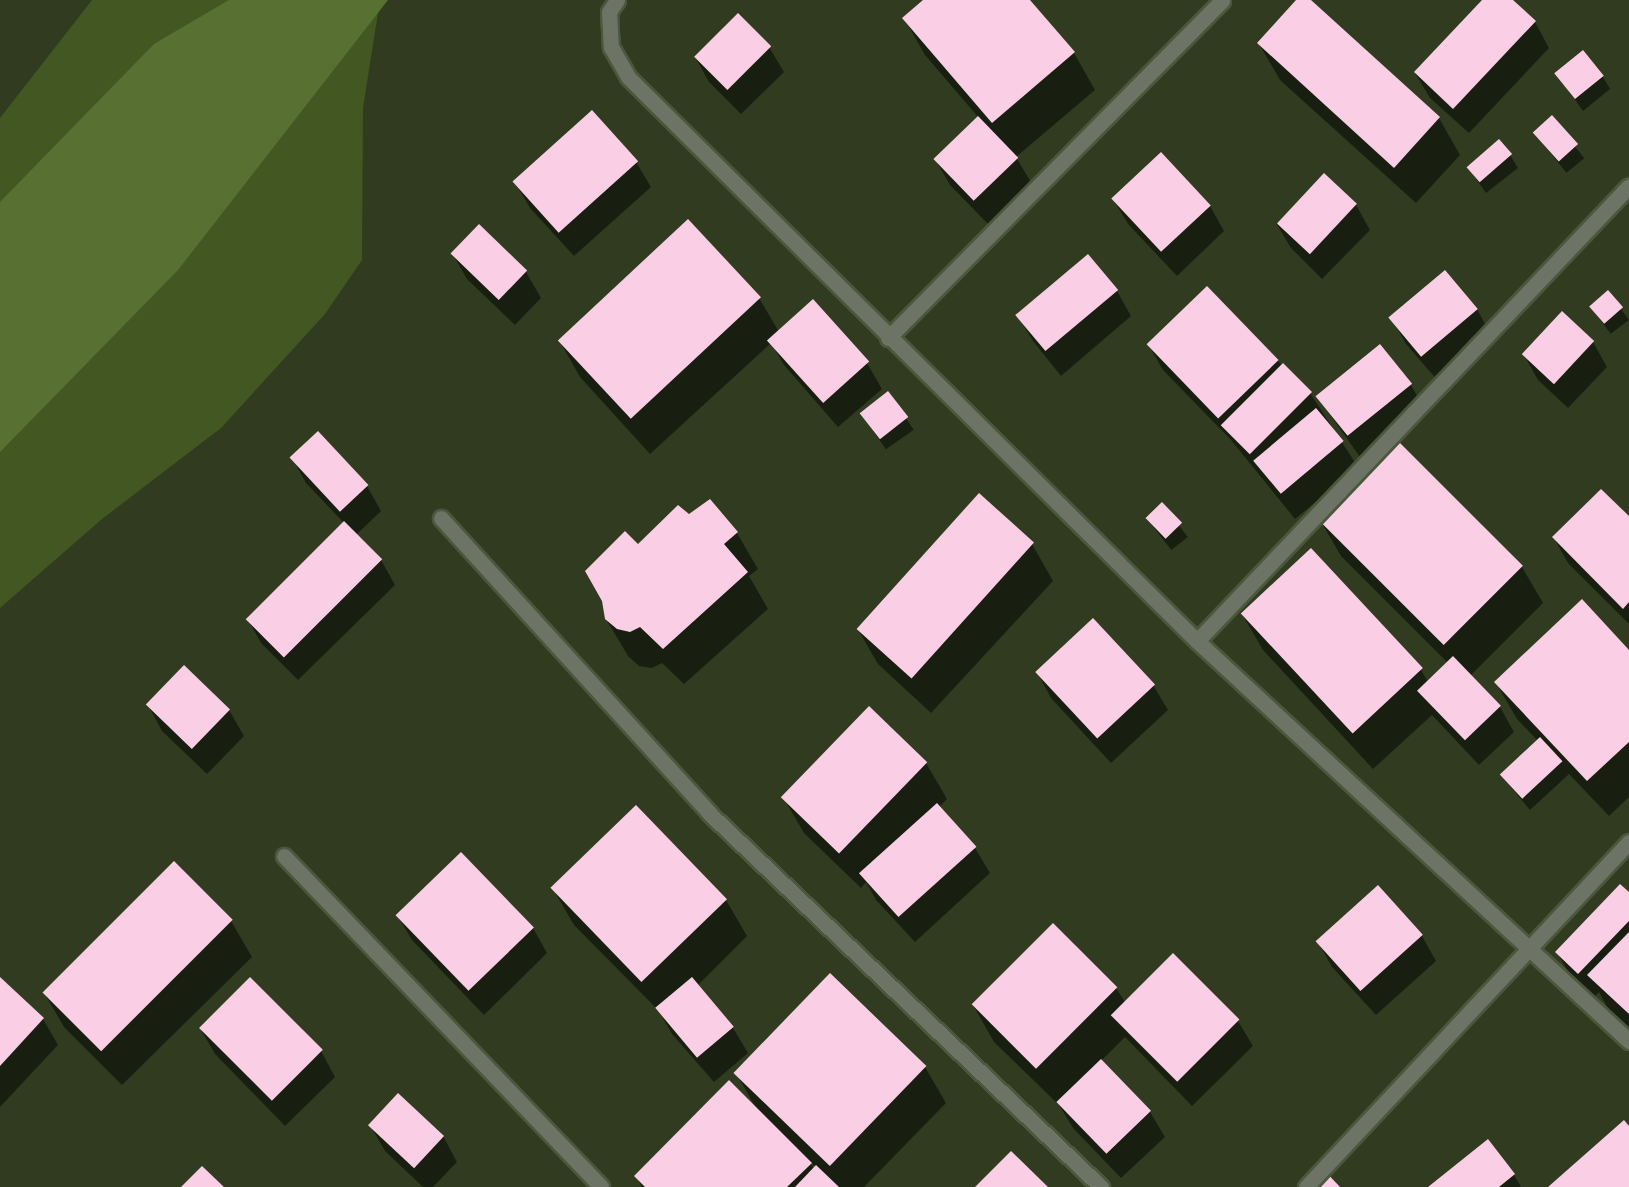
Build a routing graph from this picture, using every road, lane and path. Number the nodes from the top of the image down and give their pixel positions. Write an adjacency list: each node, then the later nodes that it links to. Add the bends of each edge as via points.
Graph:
1 (616, 0): 4 (street, via 609,12 611,46 628,77)
2 (1222, 0): 4 (street)
3 (1629, 186): 6 (street)
4 (888, 338): 6 (street)
5 (441, 518): 12 (street, via 709,813)
6 (1197, 641): 9 (street)
7 (1629, 842): 9 (street)
8 (284, 856): 11 (street)
9 (1528, 946): 10 (street); 13 (street)
10 (1629, 1041)
11 (601, 1187)
12 (1101, 1187)
13 (1306, 1187)

